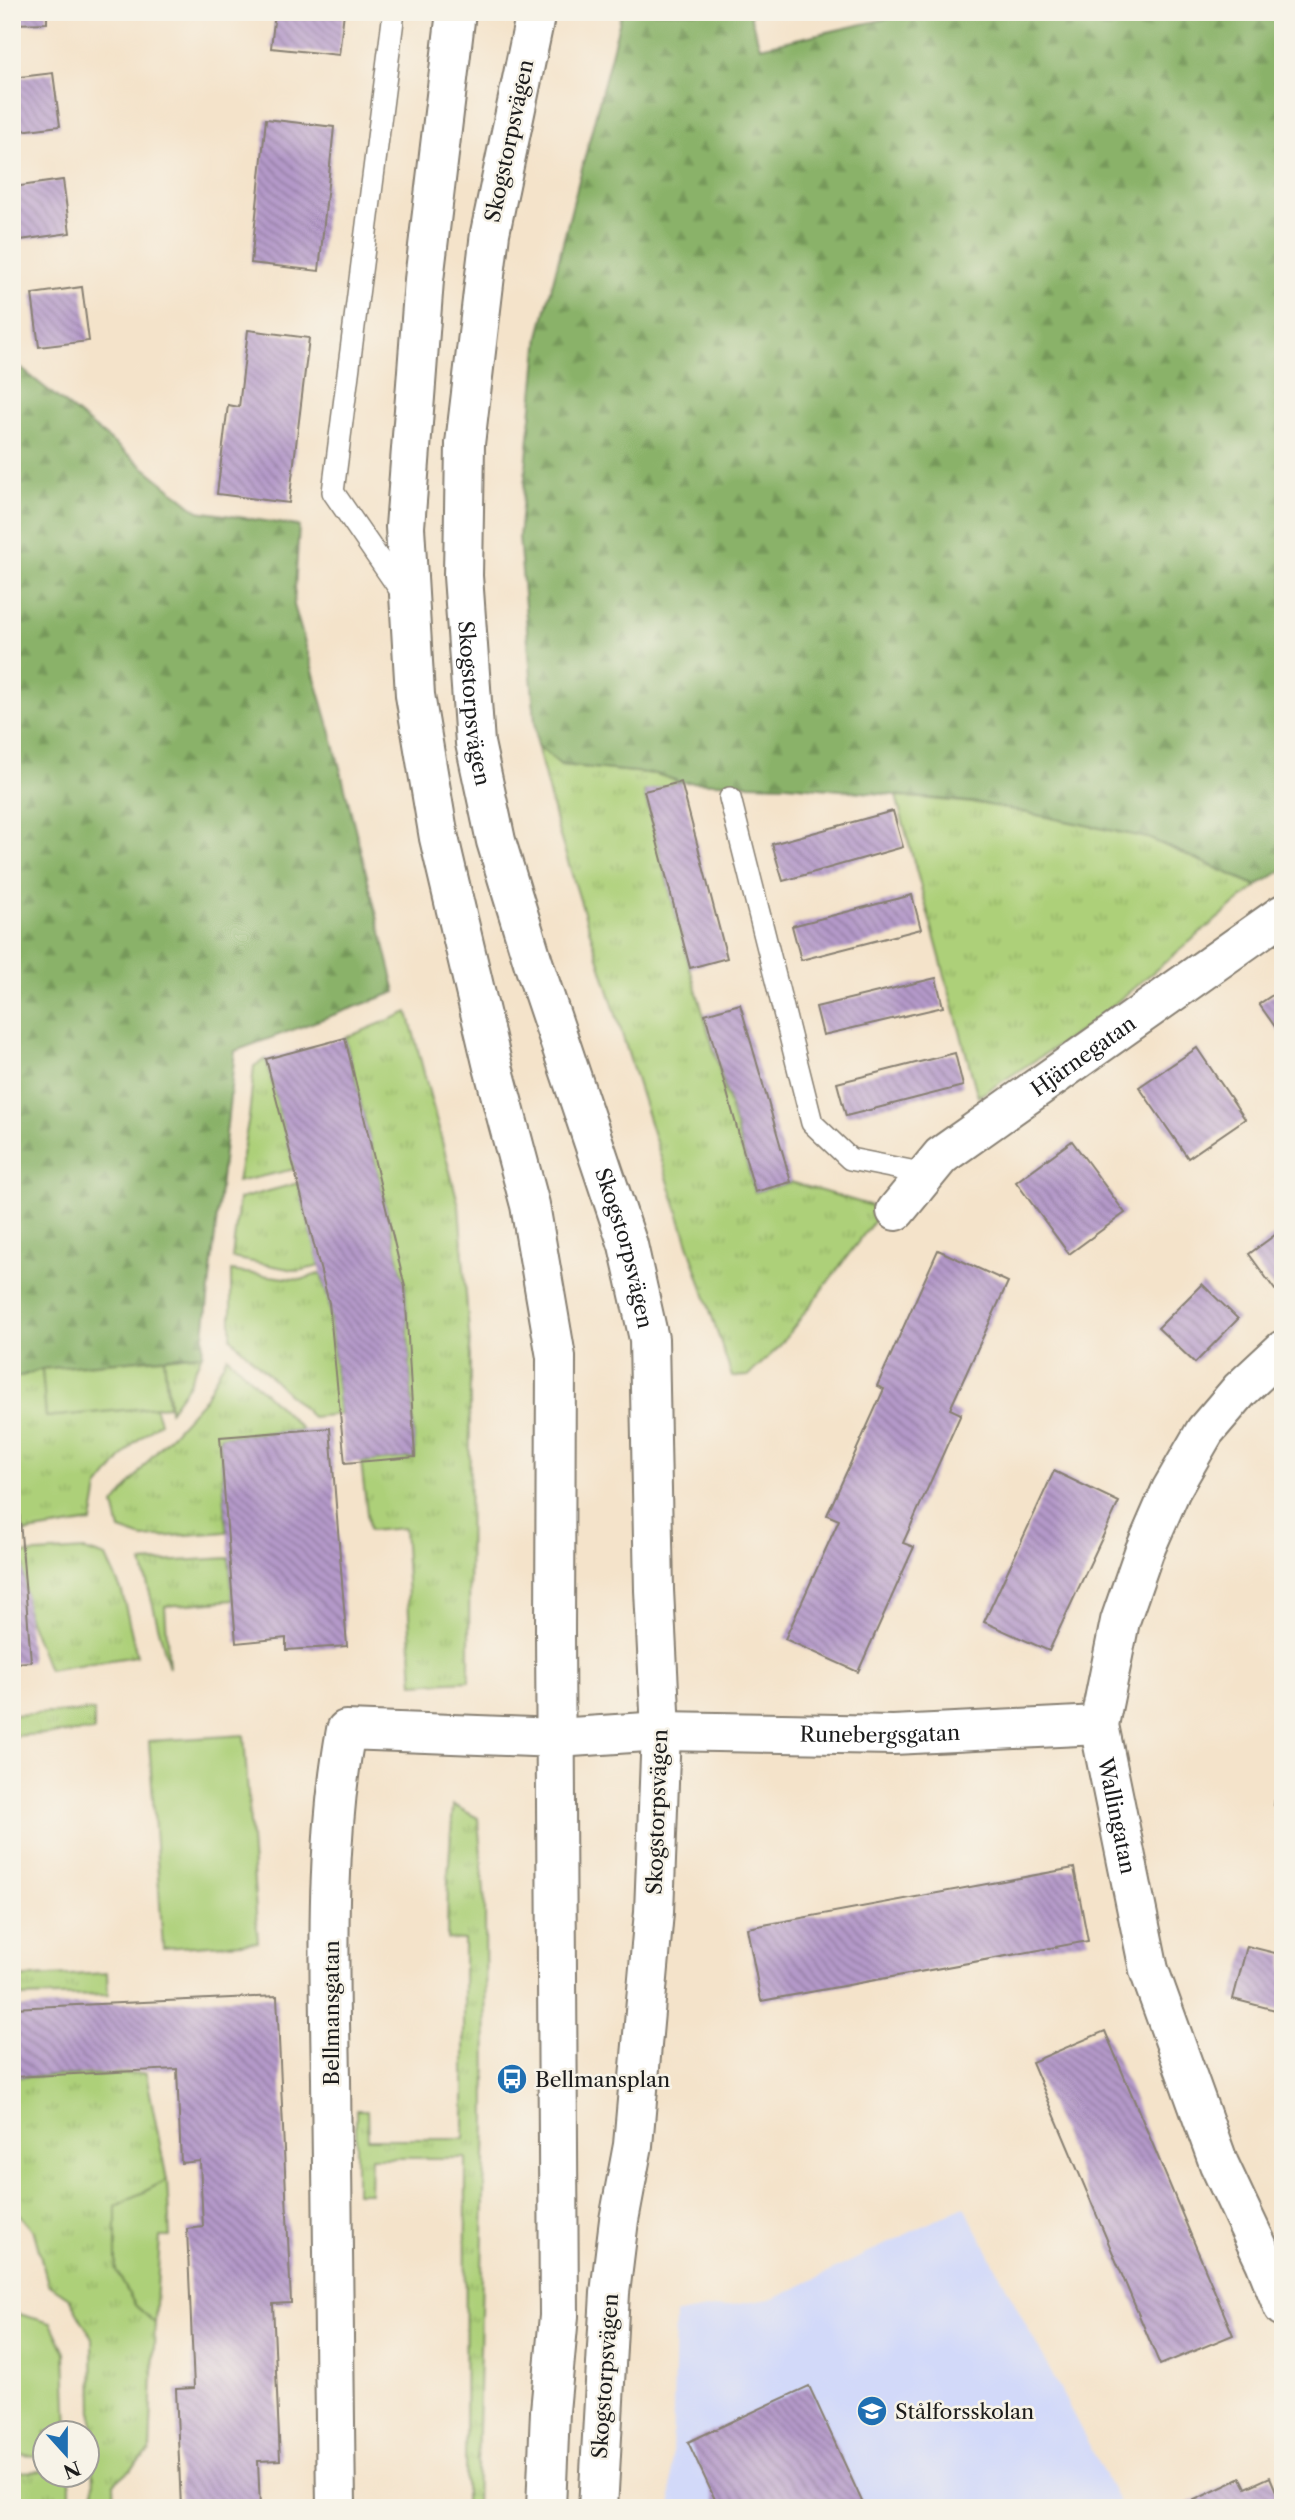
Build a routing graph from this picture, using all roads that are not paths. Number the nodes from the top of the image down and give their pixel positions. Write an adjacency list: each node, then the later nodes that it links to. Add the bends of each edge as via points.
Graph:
1 (394, 12): 4 (lane, via 333,492)
2 (456, 12): 4 (main road, via 424,280 405,527)
3 (536, 12): 11 (main road, Skogstorpsvägen, via 490,233 466,444 463,576 467,657 475,743 496,841 628,1245 649,1339)
4 (410, 603): 12 (main road, via 415,695 439,838 530,1205 556,1357)
5 (730, 798): 7 (lane, via 812,1123 850,1159)
6 (1283, 914): 7 (main road, Hjärnegatan, via 941,1156)
7 (926, 1174): 8 (main road, Hjärnegatan)
8 (896, 1211)
9 (1283, 1350): 10 (main road, Wallingatan, via 1205,1431 1171,1490 1120,1621)
10 (1099, 1725): 11 (main road, Runebergsgatan, via 893,1735); 13 (main road, Wallingatan, via 1149,1970 1219,2164)
11 (662, 1731): 12 (main road, Runebergsgatan); 17 (main road, Skogstorpsvägen, via 654,1912 633,2145 610,2293)
12 (557, 1738): 15 (main road, Bellmansgatan, via 346,1730 332,1854 330,1976); 16 (main road, via 559,2316)
13 (1274, 2259): 14 (main road, Wallingatan)
14 (1283, 2307)
15 (336, 2508)
16 (546, 2508)
17 (598, 2508)

